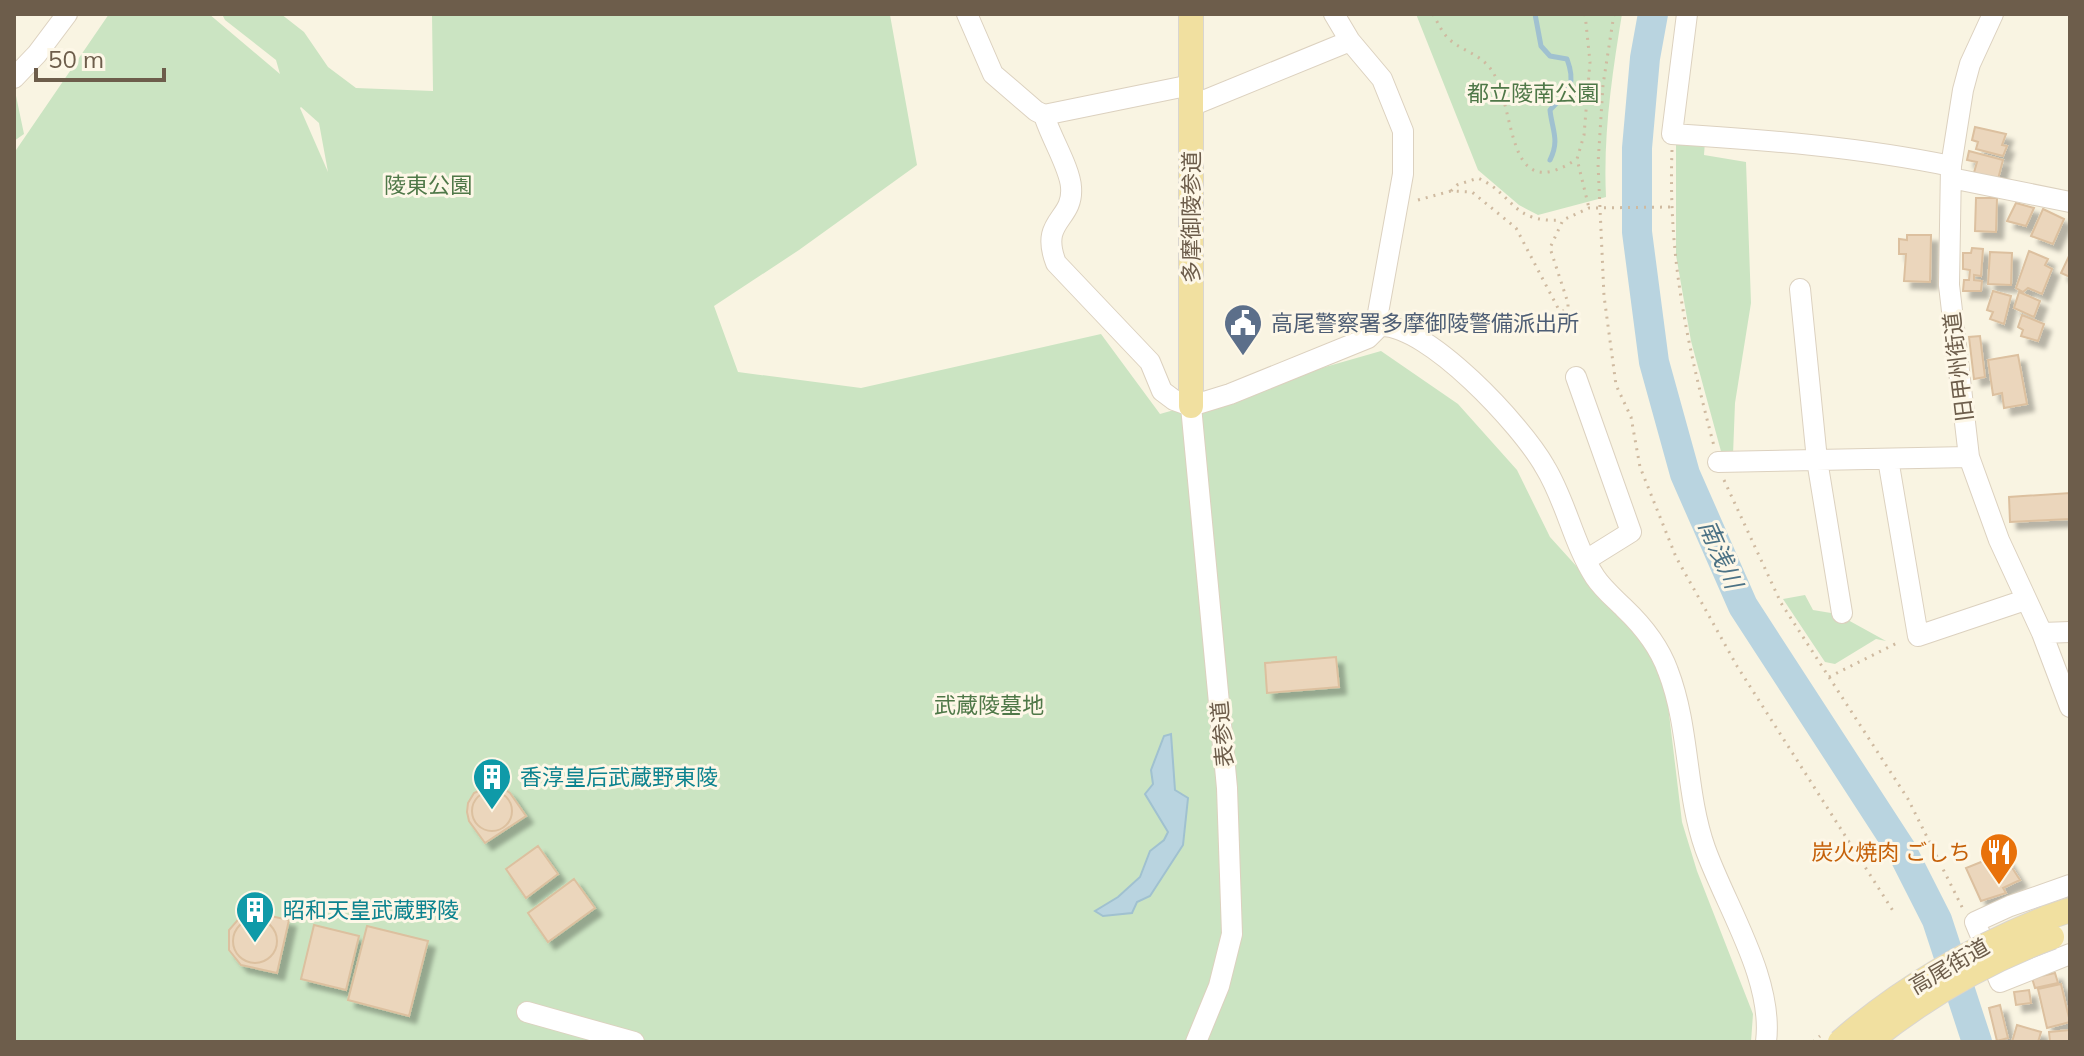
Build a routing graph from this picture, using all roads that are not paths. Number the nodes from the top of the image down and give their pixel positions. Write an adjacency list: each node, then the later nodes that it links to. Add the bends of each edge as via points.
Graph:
1 (67, 14): 8 (street)
2 (967, 14): 10 (street, via 993,74)
3 (1191, 14): 9 (main road, 多摩御陵参道)
4 (1334, 14): 7 (street)
5 (1687, 14): 11 (street, via 1672,134 1831,145 1893,154)
6 (1993, 14): 11 (street, 旧甲州街道, via 1970,64)
7 (1350, 41): 9 (street); 14 (street, via 1382,79 1400,119 1403,174)
8 (14, 78)
9 (1191, 95): 10 (street); 16 (main road, 多摩御陵参道)
10 (1044, 115): 16 (street, via 1072,188 1069,205 1052,228 1056,263 1150,362 1162,391)
11 (1951, 172): 12 (street); 17 (street, 旧甲州街道, via 1949,285)
12 (2070, 202)
13 (1800, 289): 19 (street)
14 (1380, 326): 16 (street, via 1368,338); 21 (street, via 1414,336 1511,419 1546,468)
15 (1576, 377): 21 (street, via 1631,532)
16 (1192, 413): 33 (street, 表参道, via 1227,788 1232,934 1219,986)
17 (1969, 457): 18 (street); 22 (street, 旧甲州街道)
18 (1888, 459): 19 (street); 22 (street, via 1918,636)
19 (1817, 460): 20 (street); 23 (street)
20 (1718, 462)
21 (1586, 560): 34 (street, via 1602,586 1647,632 1669,673 1699,832 1759,980)
22 (2025, 600): 25 (street, 旧甲州街道)
23 (1842, 613)
24 (2070, 632): 25 (street)
25 (2042, 633): 26 (street, 旧甲州街道)
26 (2070, 707)
27 (2070, 885): 30 (street, via 1975,922 2000,982)
28 (2070, 910): 29 (main road, 高尾街道)
29 (2056, 928): 35 (main road, 高尾街道, bridge, via 1968,953 1882,1007); 36 (main road, 高尾街道, bridge, via 1928,997)
30 (2070, 954)
31 (527, 1012): 32 (street)
32 (634, 1042)
33 (1196, 1042)
34 (1766, 1042)
35 (1840, 1042)
36 (1869, 1042)

